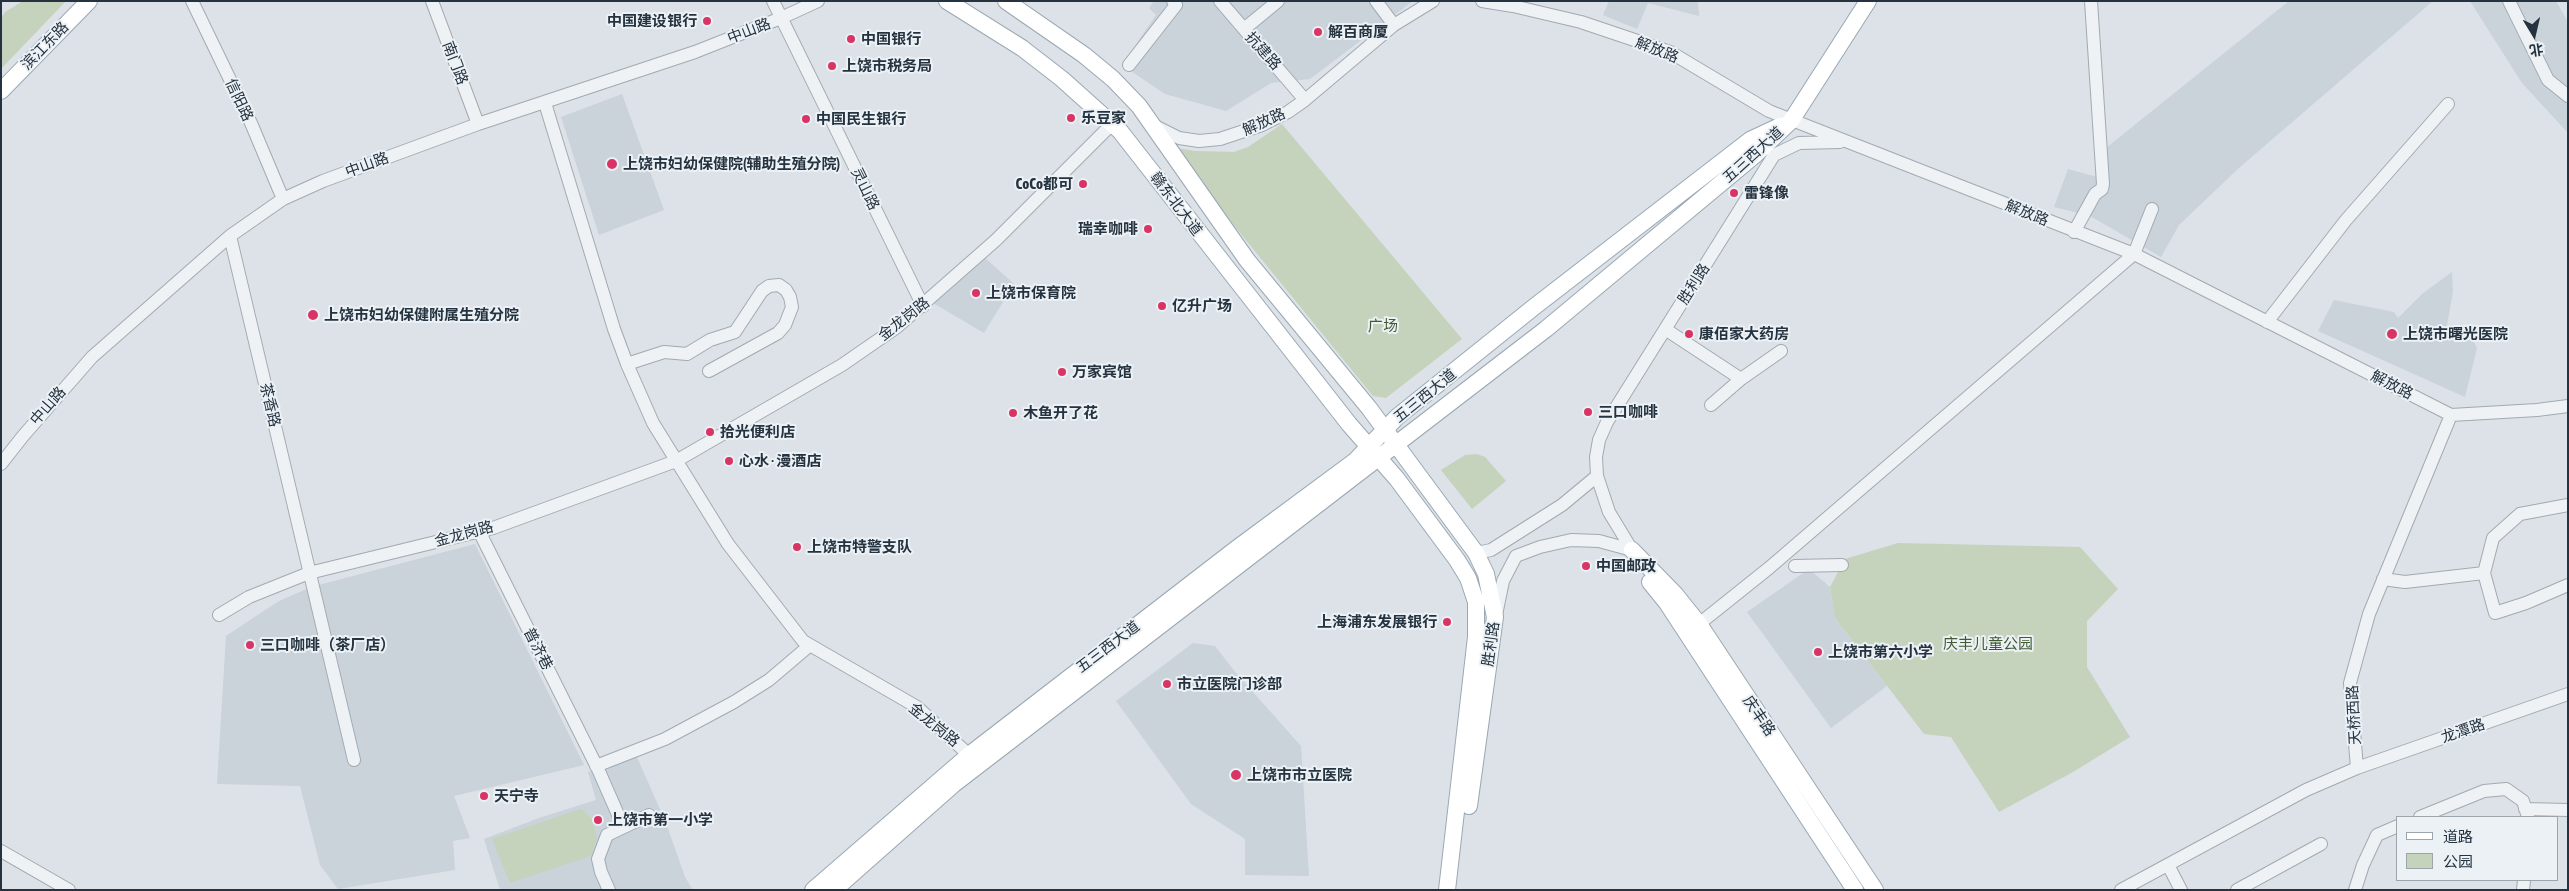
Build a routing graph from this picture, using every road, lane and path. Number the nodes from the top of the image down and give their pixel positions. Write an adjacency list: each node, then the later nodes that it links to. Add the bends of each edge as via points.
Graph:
1 (77, 1): 22 (main road, 滨江东路)
2 (89, 1): 23 (main road, 滨江东路)
3 (192, 1): 33 (street, 信阳路)
4 (432, 1): 30 (street, 南门路)
5 (773, 1): 18 (street, 灵山路)
6 (818, 1): 18 (street, 中山路)
7 (947, 1): 29 (main road, 赣东北大道, via 1022,48)
8 (1006, 1): 31 (main road, 胜利路, via 1113,79)
9 (1173, 1): 21 (street, via 1176,5)
10 (1220, 1): 20 (street, 抗建路)
11 (1278, 1): 20 (street)
12 (1376, 1): 19 (street)
13 (1433, 1): 19 (street, 解放路)
14 (1482, 1): 28 (street, 解放路, via 1581,22 1670,52)
15 (1868, 1): 28 (main road)
16 (2091, 1): 35 (street, via 2103,184)
17 (2508, 1): 24 (street, via 2548,80)
18 (781, 18): 26 (street, 中山路, via 695,52); 38 (street, 灵山路)
19 (1394, 25): 25 (street, 解放路)
20 (1244, 29): 25 (street, 抗建路)
21 (1129, 65)
22 (1, 79)
23 (1, 91)
24 (2568, 96)
25 (1305, 100): 31 (street, 解放路, via 1262,125 1220,139 1199,141 1179,138)
26 (545, 102): 30 (street, 中山路); 42 (street, 金龙岗路)
27 (2448, 104): 39 (street, via 2346,220)
28 (1791, 121): 32 (street, 解放路); 48 (main road, 五三西大道, via 1750,140 1534,307); 49 (main road, 五三西大道, via 1756,154 1546,329)
29 (1113, 123): 38 (street, 金龙岗路, via 996,240); 50 (main road, 赣东北大道, via 1240,288)
30 (478, 124): 33 (street, 中山路)
31 (1152, 125): 48 (main road, 胜利路, via 1247,260 1318,343)
32 (1847, 142): 35 (street, 解放路); 40 (street, 胜利路, via 1799,143 1774,155)
33 (283, 199): 36 (street, 中山路)
34 (2152, 209): 37 (street)
35 (2074, 232): 37 (street, 解放路)
36 (230, 236): 52 (street, 中山路, via 92,357); 60 (street, 茶香路)
37 (2134, 254): 39 (street, 解放路); 66 (street, via 1769,568)
38 (923, 306): 51 (street, 金龙岗路, via 842,365)
39 (2266, 322): 47 (street, 解放路)
40 (1665, 329): 44 (street); 53 (street, 胜利路, via 1598,440)
41 (1781, 351): 44 (street)
42 (627, 364): 43 (street, via 664,352 687,354 710,340 735,332 762,291 779,285 786,290 792,307 778,333); 51 (street, 金龙岗路, via 653,423)
43 (709, 371)
44 (1741, 379): 45 (street)
45 (1711, 405)
46 (2568, 406): 47 (street)
47 (2451, 415): 62 (street, 天桥西路)
48 (1385, 430): 49 (main road, 胜利路); 50 (main road, 五三西大道)
49 (1396, 445): 50 (main road, 五三西大道); 57 (main road, 胜利路)
50 (1374, 452): 69 (main road, 五三西大道, via 1355,461 1236,548); 85 (main road, 五三西大道, via 984,761); 86 (main road, 胜利路, via 1457,560 1468,578 1476,602 1476,637)
51 (676, 461): 55 (street, 金龙岗路); 67 (street, 金龙岗路, via 728,544)
52 (1, 464)
53 (1597, 476): 56 (street, 胜利路, via 1609,512); 57 (street, via 1562,505 1491,550)
54 (2568, 505): 61 (street, via 2520,514 2493,538)
55 (479, 531): 60 (street, 金龙岗路); 71 (street, 普济巷)
56 (1629, 549): 65 (street, via 1599,541 1571,540 1516,556 1503,581); 66 (main road, 庆丰路, via 1675,594); 88 (main road)
57 (1476, 553): 65 (main road, 胜利路, via 1486,574)
58 (1842, 565): 59 (street)
59 (1795, 566)
60 (309, 573): 64 (street, 金龙岗路, via 249,597); 70 (street, 茶香路)
61 (2484, 573): 62 (street, via 2405,582); 63 (street, via 2495,612)
62 (2383, 579): 72 (street, 天桥西路, via 2369,614 2350,683)
63 (2568, 585)
64 (219, 615)
65 (1495, 617): 87 (main road, 胜利路)
66 (1699, 624): 89 (main road, 庆丰路)
67 (809, 646): 69 (street, 金龙岗路, via 830,655 876,686 917,708); 71 (street, via 770,680 734,702 665,739)
68 (2568, 694): 72 (street, 龙潭路)
69 (969, 755): 84 (main road, 五三西大道)
70 (354, 760)
71 (596, 766): 77 (street, 普济巷)
72 (2358, 768): 81 (street, via 2306,790)
73 (2568, 810): 74 (street)
74 (2526, 813): 76 (street, via 2523,801 2506,789 2484,791)
75 (648, 815): 77 (street)
76 (2422, 816)
77 (623, 826): 83 (street, via 606,835 598,859)
78 (2396, 827): 93 (street, via 2377,835)
79 (2321, 844): 92 (street)
80 (1, 851): 82 (street)
81 (2168, 865): 90 (street); 91 (street)
82 (70, 890)
83 (609, 890)
84 (812, 890)
85 (834, 890)
86 (1447, 890)
87 (1458, 890)
88 (1855, 890)
89 (1875, 890)
90 (2121, 890)
91 (2181, 890)
92 (2237, 890)
93 (2355, 890)

